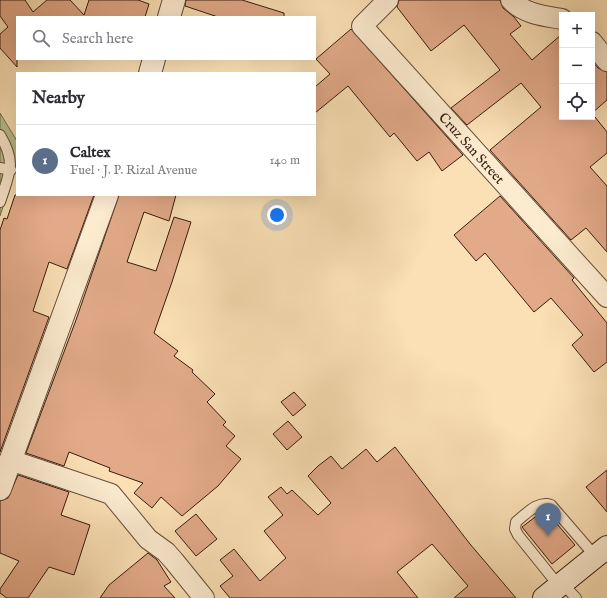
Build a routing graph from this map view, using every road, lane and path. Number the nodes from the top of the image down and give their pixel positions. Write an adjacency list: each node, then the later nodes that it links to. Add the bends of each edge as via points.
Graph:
1 (174, 0): 4 (street)
2 (388, 0): 15 (street, Cruz San Street, via 362,26)
3 (511, 0): 5 (street, via 523,9 538,15)
4 (169, 16)
5 (559, 18)
6 (595, 46): 8 (street)
7 (154, 60): 9 (street)
8 (607, 61)
9 (150, 72)
10 (0, 135): 12 (lane, via 8,150)
11 (0, 168): 12 (lane)
12 (11, 170): 14 (lane)
13 (107, 196): 16 (street)
14 (0, 202)
15 (607, 297)
16 (10, 460): 17 (street); 20 (street, via 111,494 148,539 166,552)
17 (0, 489)
18 (603, 552): 19 (street); 19 (lane, via 552,504 537,506 516,522 515,529 518,535)
19 (560, 591)
20 (204, 598)

